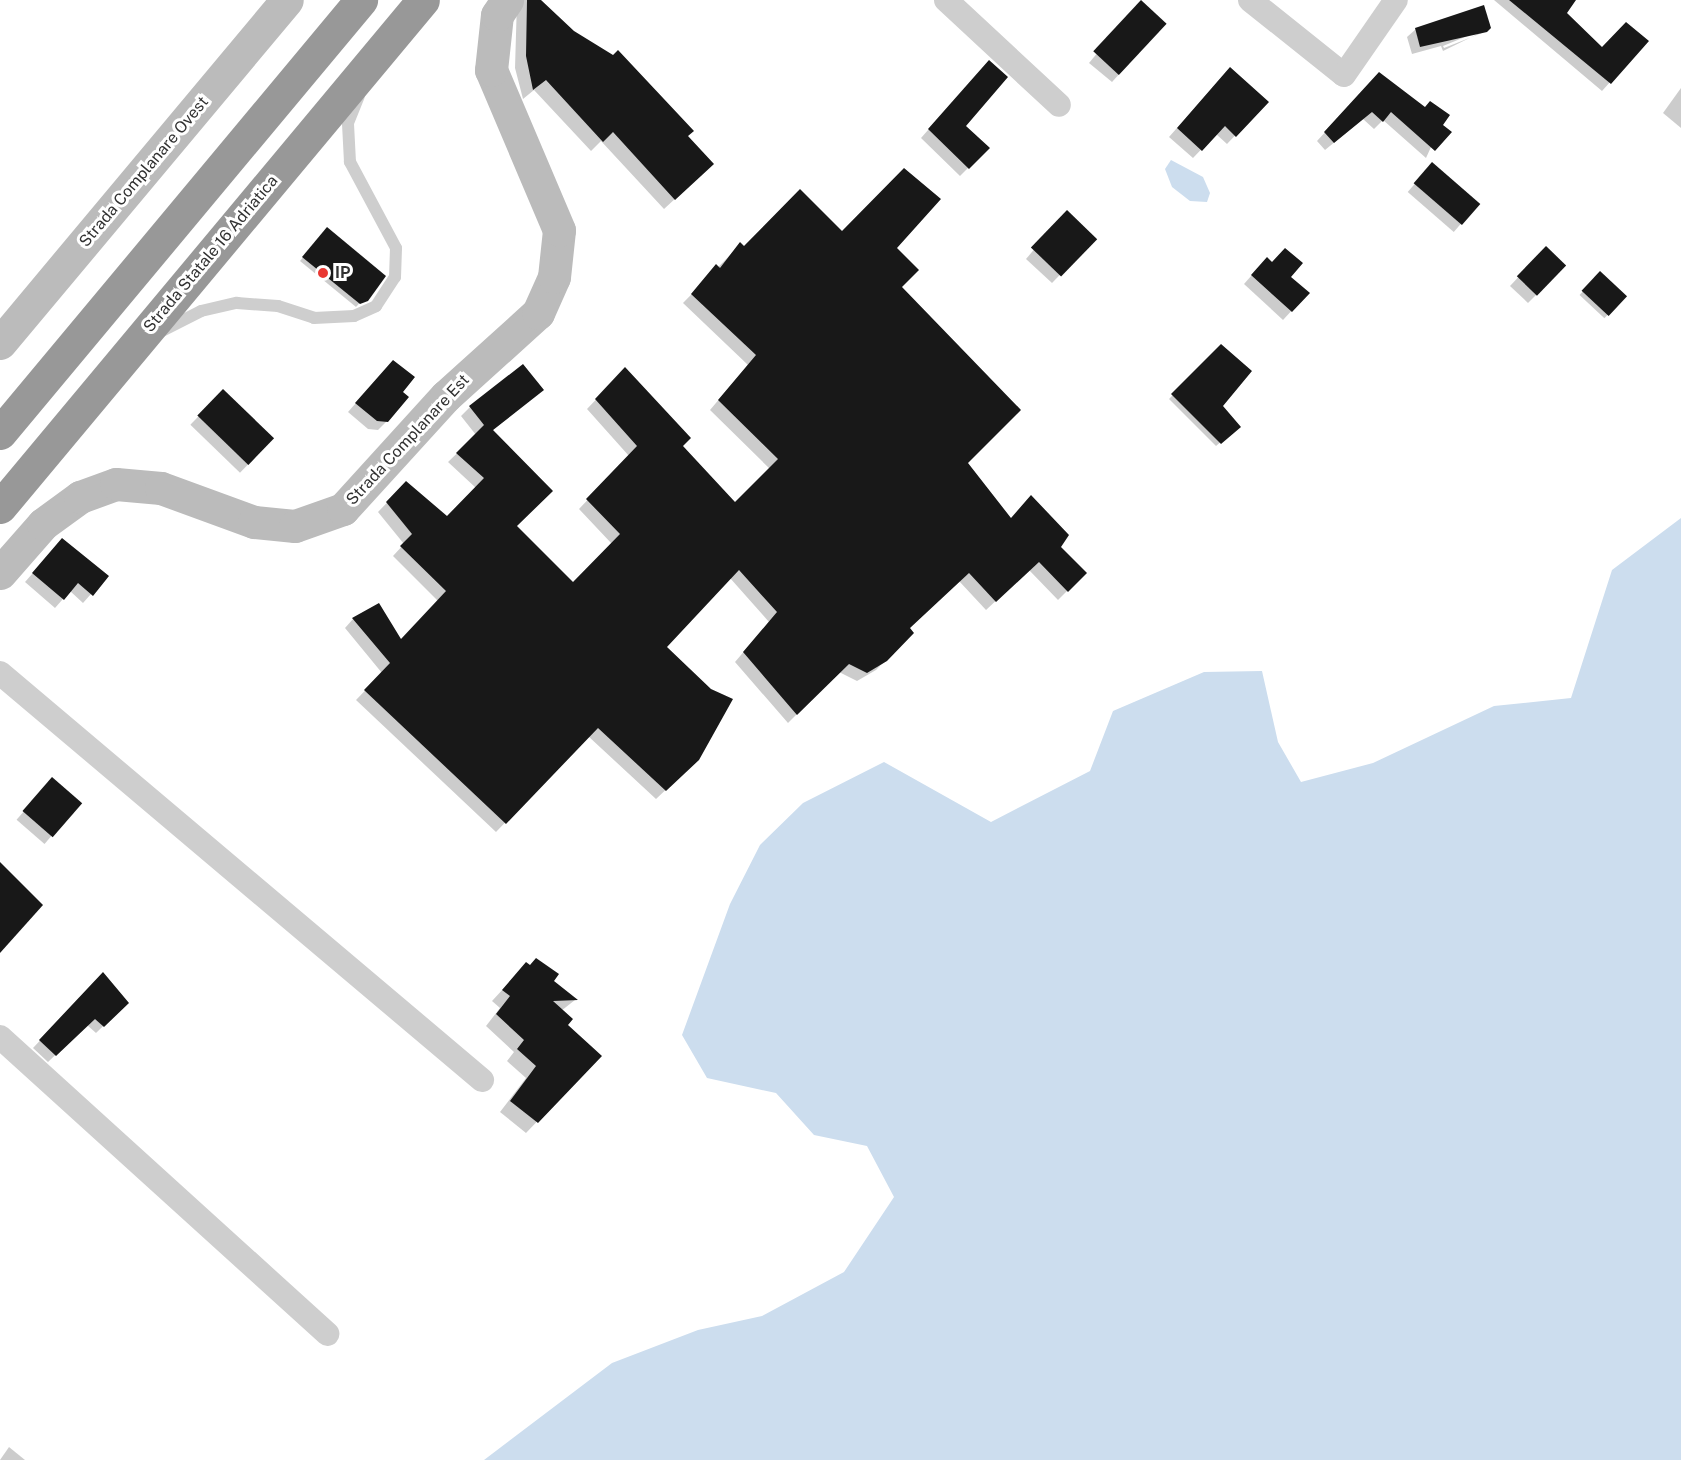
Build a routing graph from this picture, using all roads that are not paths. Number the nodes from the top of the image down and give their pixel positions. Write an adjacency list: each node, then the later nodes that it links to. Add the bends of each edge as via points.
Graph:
1 (287, 0): 10 (street, Strada Complanare Ovest)
2 (361, 0): 12 (highway)
3 (423, 0): 8 (highway, Strada Statale 16 Adriatica)
4 (507, 0): 14 (street, Strada Complanare Est, via 497,15 491,70 559,230 554,277 538,313 446,396 343,509 295,526 254,522 161,488 116,484 80,496 43,524)
5 (946, 0): 9 (street)
6 (1250, 0): 7 (street, via 1344,75)
7 (1396, 0)
8 (372, 61): 11 (highway, Strada Statale 16 Adriatica); 11 (lane, via 348,123 350,162 396,248 395,277 376,306 354,316 314,318 278,306 237,303 201,311)
9 (1059, 105)
10 (0, 343)
11 (137, 343): 13 (highway, Strada Statale 16 Adriatica)
12 (0, 433)
13 (0, 507)
14 (0, 573)
15 (0, 673): 17 (street)
16 (0, 1037): 18 (street)
17 (482, 1080)
18 (328, 1334)

